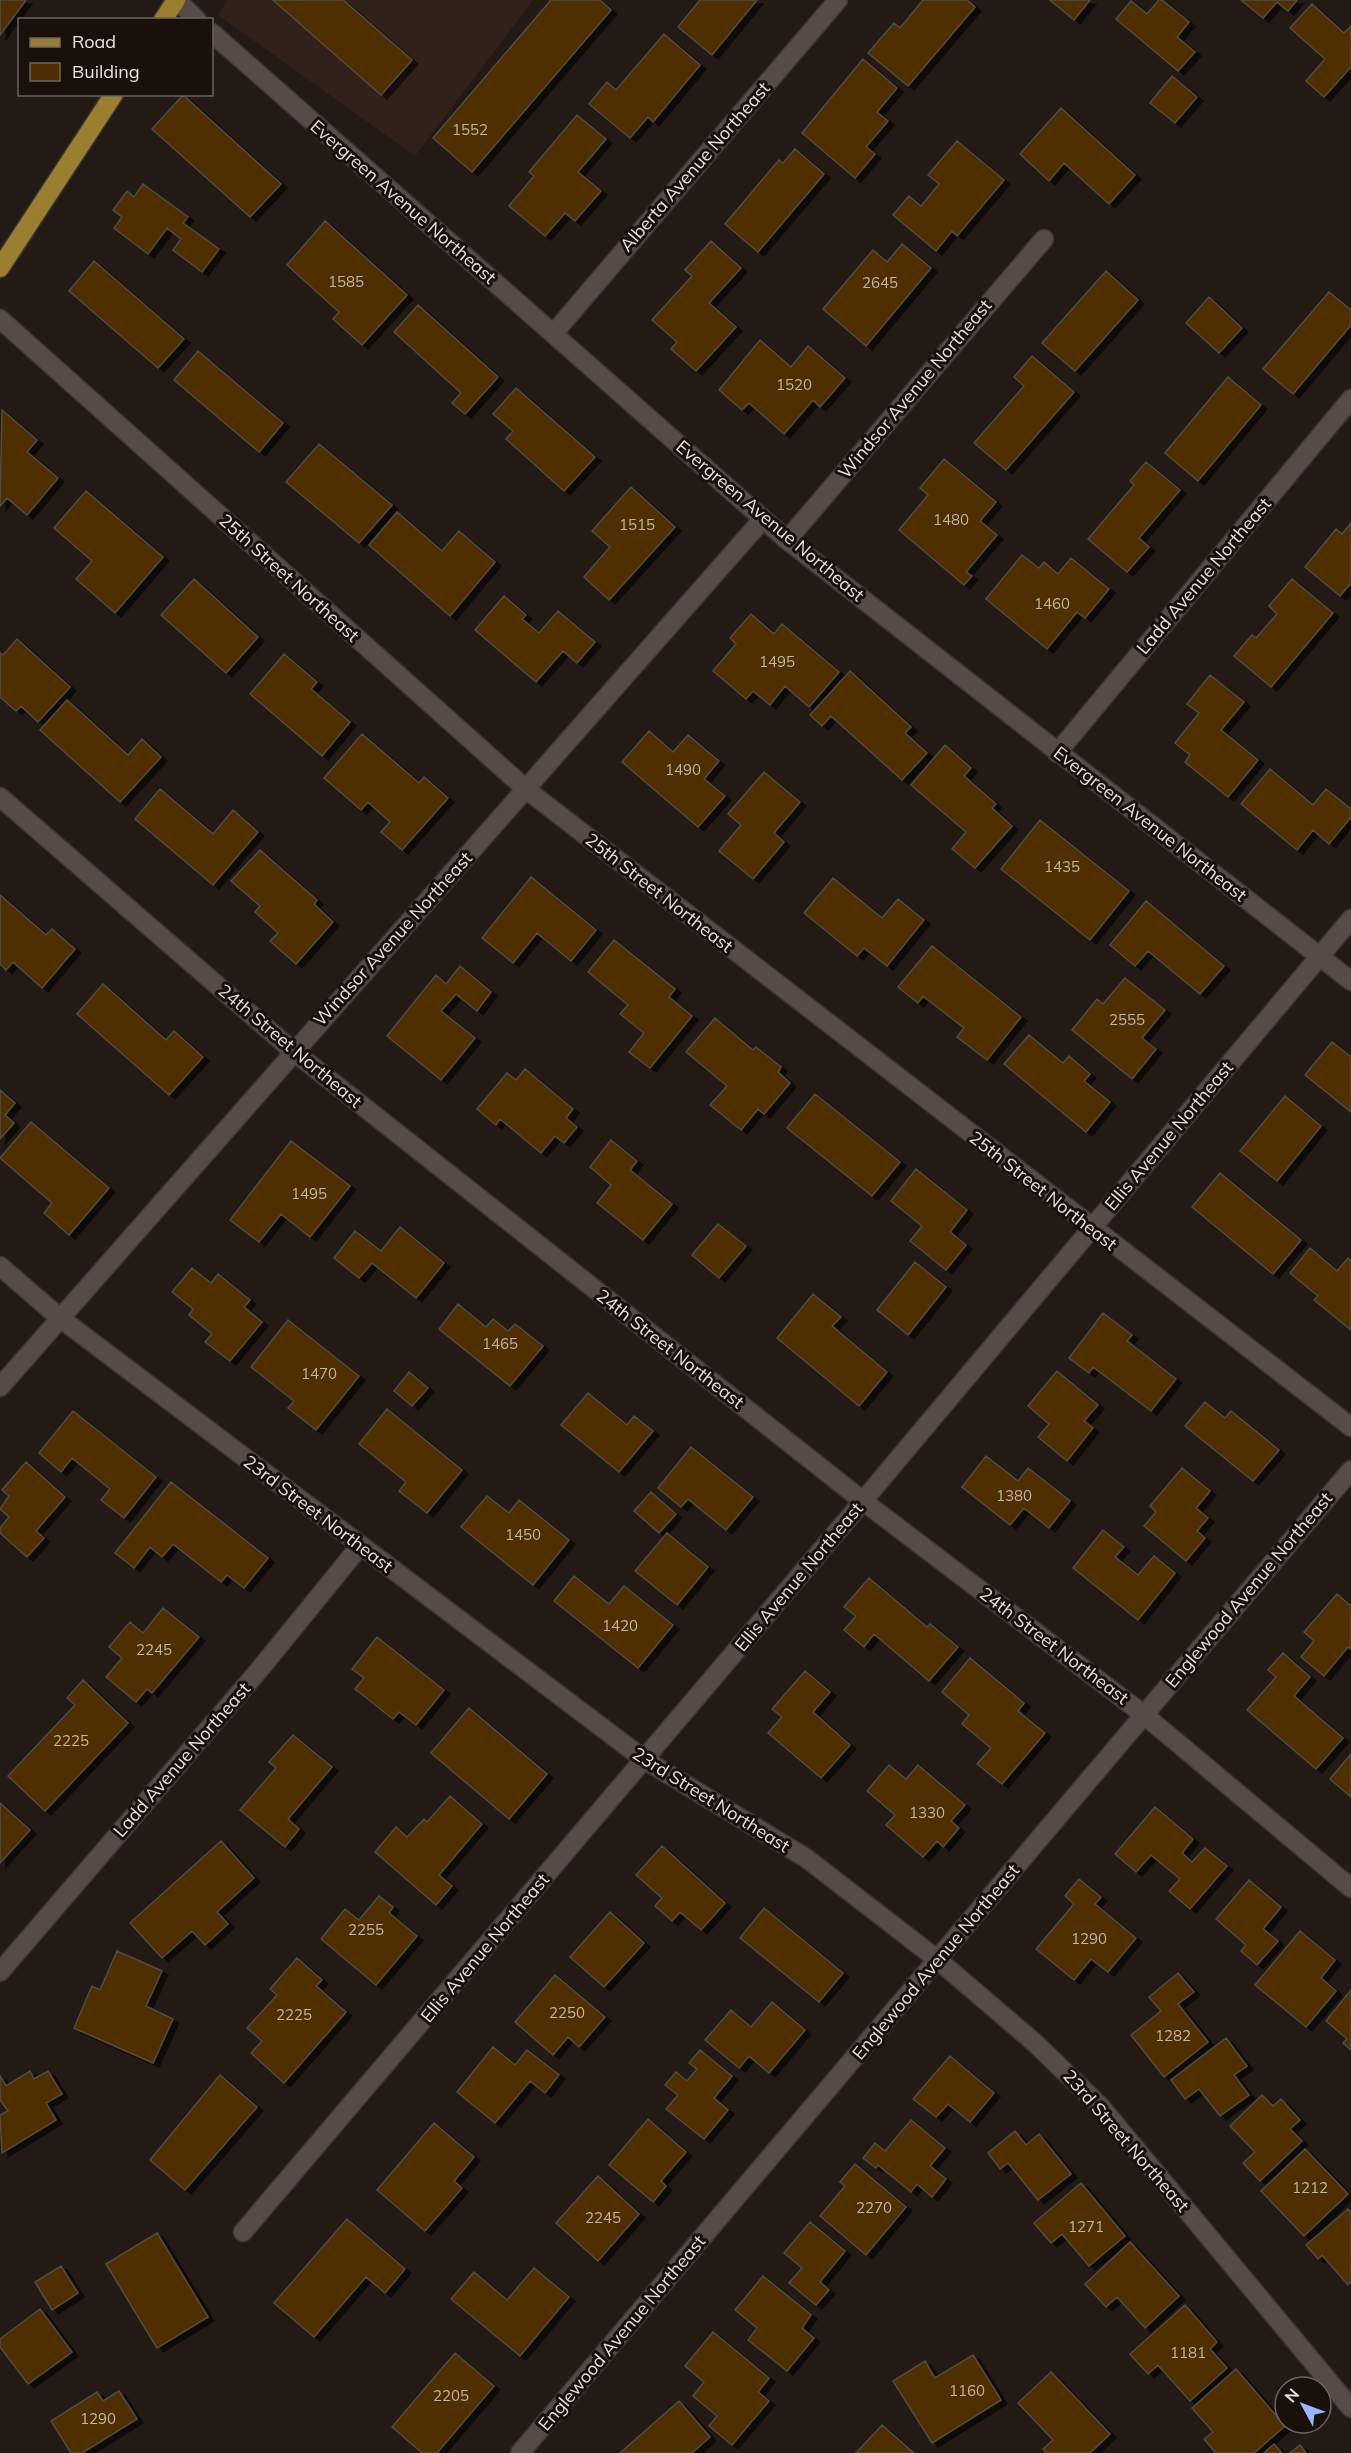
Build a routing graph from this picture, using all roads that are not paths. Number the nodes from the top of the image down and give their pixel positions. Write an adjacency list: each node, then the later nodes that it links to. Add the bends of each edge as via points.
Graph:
1 (176, 0): 3 (main road); 4 (street)
2 (838, 0): 10 (street, Alberta Avenue Northeast)
3 (164, 18)
4 (195, 18)
5 (213, 34): 10 (street, Evergreen Avenue Northeast)
6 (113, 96): 8 (main road)
7 (1044, 239): 13 (street, Windsor Avenue Northeast)
8 (0, 268)
9 (0, 319): 15 (street, 25th Street Northeast)
10 (553, 334): 12 (street, Evergreen Avenue Northeast)
11 (1351, 399): 14 (street, Ladd Avenue Northeast)
12 (763, 519): 13 (street, Evergreen Avenue Northeast); 15 (street, Windsor Avenue Northeast)
13 (787, 540): 14 (street, Evergreen Avenue Northeast)
14 (1057, 753): 18 (street, Evergreen Avenue Northeast)
15 (527, 790): 20 (street, Windsor Avenue Northeast); 21 (street, 25th Street Northeast)
16 (0, 796): 20 (street, 24th Street Northeast)
17 (1351, 919): 18 (street, Ellis Avenue Northeast)
18 (1320, 957): 19 (street, Evergreen Avenue Northeast); 21 (street, Ellis Avenue Northeast)
19 (1351, 981)
20 (292, 1051): 23 (street, Windsor Avenue Northeast); 27 (street, 24th Street Northeast)
21 (1091, 1229): 25 (street, 25th Street Northeast); 27 (street, Ellis Avenue Northeast)
22 (0, 1266): 23 (street, 23rd Street Northeast)
23 (60, 1318): 24 (street, Windsor Avenue Northeast); 28 (street, 23rd Street Northeast)
24 (0, 1387)
25 (1351, 1427)
26 (1351, 1470): 29 (street, Englewood Avenue Northeast)
27 (863, 1501): 29 (street, 24th Street Northeast); 30 (street, Ellis Avenue Northeast)
28 (360, 1546): 30 (street, 23rd Street Northeast); 33 (street, Ladd Avenue Northeast, via 260,1669)
29 (1143, 1714): 31 (street, 24th Street Northeast); 32 (street, Englewood Avenue Northeast)
30 (645, 1760): 32 (street, 23rd Street Northeast, via 806,1858); 34 (street, Ellis Avenue Northeast)
31 (1351, 1888)
32 (938, 1960): 35 (street, 23rd Street Northeast, via 1095,2100); 36 (street, Englewood Avenue Northeast)
33 (0, 1972)
34 (243, 2232)
35 (1351, 2408)
36 (520, 2453)

